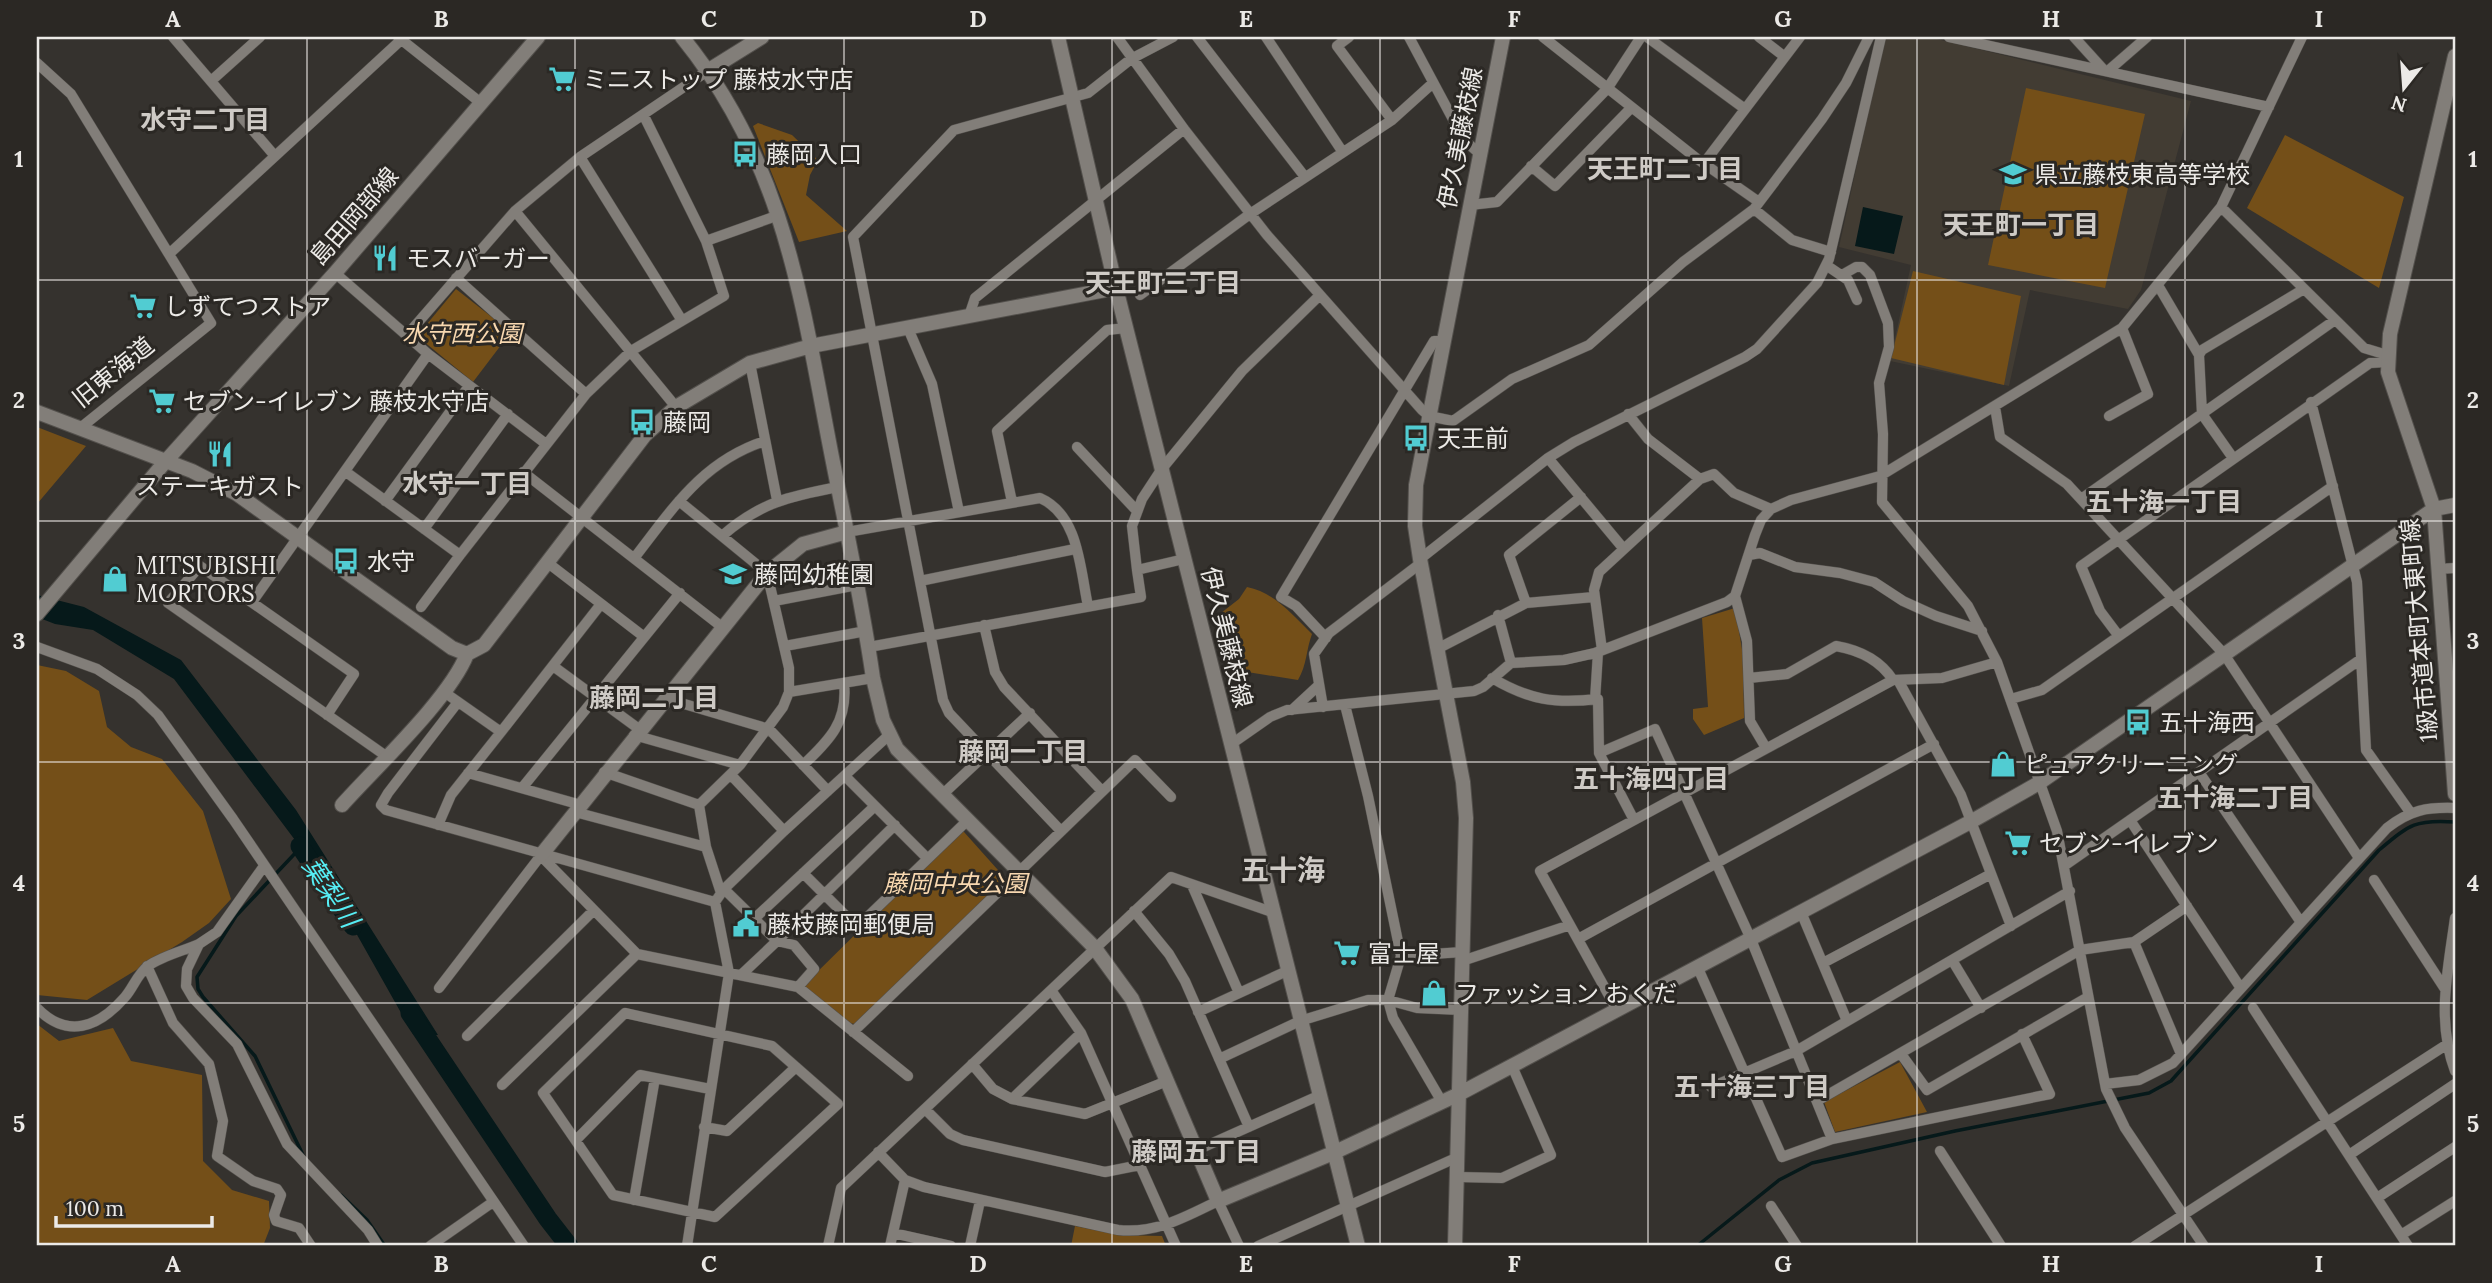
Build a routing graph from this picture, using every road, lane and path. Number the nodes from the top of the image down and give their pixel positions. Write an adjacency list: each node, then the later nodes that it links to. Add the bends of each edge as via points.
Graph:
1 (173, 37): 32 (street)
2 (260, 37): 32 (street)
3 (538, 37): 36 (street, 島田岡部線)
4 (682, 37): 31 (street)
5 (762, 37): 31 (street)
6 (1058, 37): 35 (street, 伊久美藤枝線)
7 (1117, 37): 28 (street)
8 (1173, 37): 28 (street)
9 (1197, 37): 49 (street)
10 (1266, 37): 43 (street)
11 (1349, 37): 41 (street, via 1337,46)
12 (1409, 37): 33 (street)
13 (1503, 37): 44 (street, 伊久美藤枝線)
14 (1543, 37): 34 (street)
15 (1641, 37): 34 (street)
16 (1647, 37): 39 (street)
17 (1759, 37): 27 (street)
18 (1800, 37): 27 (street)
19 (1869, 37): 52 (street, via 1822,119)
20 (1881, 37): 58 (street)
21 (1949, 37): 30 (street)
22 (2074, 37): 30 (street)
23 (2147, 37): 30 (street)
24 (2302, 37): 37 (street)
25 (399, 38): 36 (street); 45 (street)
26 (2455, 56): 83 (street)
27 (1785, 57): 39 (street)
28 (1131, 59): 35 (street, via 1088,93); 42 (street)
29 (37, 63): 59 (street, via 71,94)
30 (2106, 69): 37 (street)
31 (709, 70): 40 (street); 56 (street, via 761,167)
32 (211, 81): 45 (street)
33 (1433, 83): 41 (street); 44 (street, via 1464,140)
34 (1607, 89): 38 (street); 48 (street)
35 (1072, 97): 50 (street, 伊久美藤枝線); 76 (street, via 954,130 853,237)
36 (481, 103): 61 (street, 島田岡部線)
37 (2270, 107): 53 (street)
38 (1632, 108): 47 (street); 48 (street, via 1555,186)
39 (1745, 109): 47 (street)
40 (644, 116): 46 (street); 57 (street)
41 (1392, 120): 43 (street)
42 (1184, 129): 50 (street); 55 (street)
43 (1342, 151): 49 (street)
44 (1480, 154): 51 (street, 伊久美藤枝線)
45 (274, 155): 59 (street)
46 (580, 158): 54 (street); 71 (street)
47 (1704, 163): 52 (street)
48 (1531, 166): 51 (street, via 1497,202)
49 (1305, 177): 55 (street)
50 (1096, 202): 65 (street, 伊久美藤枝線); 70 (street, via 975,299)
51 (1470, 205): 78 (street, 伊久美藤枝線)
52 (1756, 205): 58 (street, via 1792,240); 95 (street, via 1589,345 1511,379 1453,421)
53 (2221, 207): 64 (street); 66 (street)
54 (514, 211): 63 (street); 80 (street)
55 (1250, 214): 67 (street); 68 (street)
56 (779, 215): 57 (street); 79 (street)
57 (705, 241): 71 (street, via 724,296)
58 (1831, 252): 60 (street)
59 (169, 254): 97 (street, 旧東海道, via 211,323)
60 (1826, 265): 62 (street); 93 (street, via 1817,283 1757,349)
61 (335, 273): 77 (street); 103 (street, 島田岡部線)
62 (1842, 275): 69 (street); 107 (street, via 1856,267 1870,275 1888,323 1889,347 1879,383)
63 (456, 278): 77 (street); 87 (street)
64 (2159, 287): 75 (street); 82 (street)
65 (1116, 288): 70 (street); 74 (street, 伊久美藤枝線)
66 (2304, 289): 72 (street); 82 (street)
67 (1140, 295)
68 (1319, 296): 86 (street); 104 (street, via 1242,371)
69 (1857, 300)
70 (969, 316): 73 (street)
71 (681, 319): 80 (street)
72 (2335, 320): 83 (street, via 2364,348); 94 (street)
73 (907, 326): 76 (street); 121 (street, via 932,384)
74 (1126, 328): 104 (street, 伊久美藤枝線); 116 (street, via 1107,330 997,431)
75 (2122, 328): 90 (street); 96 (street, via 2148,394)
76 (871, 333): 79 (street); 123 (street)
77 (407, 335): 81 (street)
78 (1444, 341): 86 (street, via 1434,341); 95 (street, 伊久美藤枝線)
79 (811, 346): 84 (street); 110 (street)
80 (631, 351): 87 (street); 89 (street)
81 (428, 354): 85 (street); 106 (street)
82 (2199, 355): 94 (street)
83 (2387, 359): 88 (street, via 2370,363); 119 (street, 1級市道本町大東町線)
84 (750, 362): 89 (street); 98 (street)
85 (469, 386): 92 (street); 114 (street)
86 (1404, 390): 95 (street); 163 (street, via 1281,597)
87 (586, 394): 99 (street)
88 (2311, 402): 102 (street); 109 (street)
89 (676, 407): 122 (street, via 645,435)
90 (1995, 407): 107 (street); 112 (street, via 2000,437 2054,473)
91 (37, 412): 97 (street, 旧東海道)
92 (508, 414): 99 (street); 124 (street)
93 (1628, 414): 101 (street); 108 (street, via 1648,439)
94 (2202, 414): 102 (street); 112 (street)
95 (1429, 416): 135 (street, 伊久美藤枝線, via 1416,485)
96 (2109, 416)
97 (79, 429): 103 (street)
98 (765, 441): 113 (street); 115 (street, via 698,478)
99 (546, 444): 105 (street)
100 (1077, 447): 120 (street)
101 (1548, 458): 111 (street); 135 (street)
102 (2233, 458): 128 (street)
103 (165, 462): 127 (street, via 237,494); 154 (street, 島田岡部線)
104 (1161, 470): 120 (street); 134 (street, 伊久美藤枝線)
105 (523, 471): 122 (street); 131 (street)
106 (346, 472): 114 (street); 127 (street)
107 (1880, 475): 118 (street); 159 (street, via 1882,502 1948,580)
108 (1700, 479): 118 (street, via 1714,474 1734,493); 130 (street)
109 (2333, 486): 137 (street); 147 (street)
110 (838, 487): 113 (street); 125 (street)
111 (1581, 497): 130 (street); 150 (street, via 1509,555)
112 (2081, 499): 128 (street)
113 (777, 500): 126 (street)
114 (386, 501): 124 (street)
115 (679, 501): 126 (street); 133 (street)
116 (1012, 502): 121 (street); 129 (street, via 1041,498 1053,503 1072,529)
117 (2455, 505): 119 (street)
118 (1771, 509): 132 (street, via 1761,520)
119 (2434, 509): 137 (street); 139 (street, 1級市道本町大東町線)
120 (1136, 510): 140 (street, via 1132,526)
121 (959, 512): 123 (street)
122 (581, 519): 133 (street); 136 (street)
123 (906, 522): 125 (street); 142 (street)
124 (424, 529): 131 (street)
125 (847, 532): 141 (street, via 803,544); 143 (street)
126 (722, 536): 141 (street)
127 (299, 537): 149 (street); 170 (street, via 452,648)
128 (2118, 539): 147 (street); 161 (street, via 2081,566 2100,611)
129 (1075, 548): 142 (street); 152 (street)
130 (1623, 548): 146 (street, via 1599,572)
131 (460, 555): 153 (street)
132 (1749, 555): 145 (street); 159 (street, via 1760,553 1794,568 1874,582 1936,616)
133 (635, 557): 144 (street)
134 (1184, 559): 140 (street); 202 (street, 伊久美藤枝線)
135 (1420, 561): 163 (street); 168 (street, 伊久美藤枝線)
136 (548, 563): 151 (street); 170 (street, via 484,645)
137 (2353, 563): 171 (street); 172 (street)
138 (2455, 568): 139 (street)
139 (2438, 569): 164 (street, 1級市道本町大東町線)
140 (1138, 570): 152 (street, via 1141,597)
141 (767, 573): 148 (street); 157 (street)
142 (920, 580): 160 (street)
143 (857, 585): 148 (street); 158 (street)
144 (680, 593): 157 (street); 162 (street)
145 (1735, 596): 169 (street); 178 (street, via 1747,641)
146 (1594, 597): 150 (street); 169 (street)
147 (2171, 597): 161 (street); 171 (street)
148 (774, 601): 165 (street)
149 (252, 602): 194 (street, via 354,674); 194 (street, via 201,566 168,603)
150 (1526, 603): 155 (street)
151 (601, 604): 162 (street); 175 (street)
152 (1088, 606): 156 (street)
153 (421, 607)
154 (37, 614)
155 (1498, 615): 168 (street); 174 (street)
156 (984, 625): 160 (street); 193 (street, via 995,673)
157 (722, 627): 186 (street)
158 (866, 631): 165 (street); 167 (street)
159 (1982, 631): 173 (street)
160 (930, 635): 167 (street); 204 (street, via 949,713)
161 (2118, 635): 187 (street, via 2042,690)
162 (643, 636): 184 (street)
163 (1326, 638): 181 (street, via 1314,654)
164 (2450, 638): 200 (street, 1級市道本町大東町線)
165 (785, 646): 183 (street)
166 (37, 647): 241 (street, via 97,669 158,715)
167 (869, 647): 176 (street)
168 (1437, 649): 185 (street, 伊久美藤枝線)
169 (1600, 651): 174 (street, via 1564,660); 188 (street)
170 (467, 654): 182 (street)
171 (2224, 654): 195 (street); 214 (street)
172 (2361, 659): 195 (street); 227 (street, via 2366,750)
173 (1997, 662): 179 (street, via 1942,678); 187 (street)
174 (1511, 663): 177 (street)
175 (553, 666): 184 (street); 197 (street)
176 (873, 678): 180 (street); 199 (street)
177 (1492, 678): 185 (street, via 1474,691); 188 (street, via 1515,692 1556,703)
178 (1749, 678): 179 (street, via 1787,674 1836,646 1870,658); 203 (street, via 1750,721)
179 (1895, 680): 201 (street); 203 (street)
180 (844, 683): 183 (street); 208 (street, via 844,707 836,732)
181 (1319, 685): 191 (street); 192 (street)
182 (444, 692): 189 (street); 206 (street)
183 (789, 692): 196 (street)
184 (595, 696): 198 (street); 215 (street)
185 (1446, 696): 190 (street); 270 (street, 伊久美藤枝線, via 1466,818)
186 (664, 698): 196 (street); 198 (street)
187 (2011, 699): 214 (street)
188 (1595, 700): 205 (street)
189 (458, 702): 197 (street); 232 (street, via 381,805)
190 (1345, 705): 191 (street); 269 (street)
191 (1323, 707): 192 (street)
192 (1292, 710): 202 (street, via 1270,717)
193 (1030, 713): 204 (street); 216 (street)
194 (327, 715): 206 (street)
195 (2268, 724): 210 (street); 239 (street)
196 (769, 729): 207 (street); 208 (street)
197 (501, 732): 211 (street)
198 (637, 732): 207 (street); 209 (street)
199 (889, 735): 213 (street); 219 (street, via 897,749)
200 (2453, 743): 220 (street, 1級市道本町大東町線)
201 (1934, 744): 231 (street); 240 (street)
202 (1230, 745): 254 (street, 伊久美藤枝線)
203 (1766, 748): 218 (street)
204 (986, 753): 219 (street); 234 (street)
205 (1599, 753): 218 (street, via 1655,729); 229 (street)
206 (386, 756): 222 (street)
207 (740, 765): 212 (street)
208 (803, 765): 217 (street)
209 (604, 772): 223 (street); 225 (street)
210 (2199, 772): 230 (street); 258 (street)
211 (468, 773): 215 (street); 232 (street, via 451,795)
212 (731, 775): 223 (street); 235 (street)
213 (845, 776): 217 (street); 224 (street)
214 (2039, 783): 231 (street); 242 (street)
215 (522, 788): 225 (street)
216 (1101, 790): 221 (street, via 1135,760); 234 (street)
217 (828, 791): 235 (street)
218 (1685, 792): 229 (street); 240 (street)
219 (943, 794): 228 (street)
220 (2455, 794)
221 (1171, 797)
222 (342, 805)
223 (699, 805): 236 (street)
224 (875, 806): 233 (street); 244 (street)
225 (578, 808): 236 (street); 237 (street)
226 (2455, 808): 227 (street, via 2426,807)
227 (2410, 812): 239 (street, via 2387,828)
228 (968, 820): 238 (street); 243 (street)
229 (1634, 820): 259 (street, via 1540,871)
230 (2130, 820): 242 (street); 251 (street)
231 (1972, 821): 245 (street); 255 (street)
232 (438, 825): 237 (street)
233 (895, 825): 238 (street); 250 (street)
234 (1060, 830): 243 (street)
235 (784, 831): 249 (street)
236 (706, 847): 249 (street)
237 (541, 855): 249 (street); 252 (street); 279 (street)
238 (926, 858): 250 (street, via 857,926)
239 (2359, 858): 258 (street)
240 (1717, 865): 261 (street); 262 (street)
241 (264, 866): 265 (street, via 218,932); 344 (street)
242 (2064, 866): 248 (street)
243 (1019, 871): 266 (street); 294 (street)
244 (803, 873): 250 (street); 257 (street)
245 (1991, 874): 260 (street); 272 (street)
246 (2374, 880): 281 (street)
247 (1192, 885): 253 (street, via 1171,877); 254 (street); 283 (street)
248 (2070, 891): 260 (street); 267 (street)
249 (720, 895): 257 (street); 276 (street)
250 (824, 895): 263 (street)
251 (2186, 906): 264 (street); 280 (street)
252 (594, 910): 268 (street); 298 (street)
253 (1134, 911): 266 (street); 291 (street, via 1169,954)
254 (1272, 912): 275 (street, 伊久美藤枝線)
255 (1801, 912): 261 (street); 272 (street)
256 (2455, 918): 281 (street)
257 (754, 919): 263 (street)
258 (2300, 921): 280 (street)
259 (1570, 925): 262 (street); 270 (street)
260 (2011, 926): 271 (street)
261 (1750, 937): 274 (street); 300 (street)
262 (1578, 939): 290 (street)
263 (777, 941): 277 (street); 278 (street, via 794,945 814,969)
264 (2134, 942): 267 (street); 302 (street)
265 (199, 944): 273 (street); 354 (street, via 187,970 189,992 237,1044 287,1144)
266 (1094, 947): 282 (street); 311 (street, via 1132,999)
267 (2080, 950): 284 (street); 287 (street)
268 (636, 954): 276 (street); 313 (street)
269 (1401, 956): 270 (street); 285 (street)
270 (1462, 956): 289 (street, 伊久美藤枝線)
271 (1952, 960): 287 (street); 293 (street)
272 (1823, 963): 293 (street)
273 (147, 966): 286 (street, via 124,998 79,1027 50,1022); 353 (street, via 173,1023 209,1064 223,1121 217,1156 253,1181 277,1189 281,1195 276,1222 299,1228)
274 (1697, 966): 290 (street); 308 (street)
275 (1287, 971): 283 (street); 292 (street, 伊久美藤枝線)
276 (729, 973): 277 (street); 295 (street)
277 (741, 975): 278 (street)
278 (798, 987): 294 (street)
279 (439, 988)
280 (2241, 988): 302 (street)
281 (2445, 989): 299 (street)
282 (1051, 990): 296 (street); 304 (street)
283 (1239, 993): 291 (street)
284 (2088, 997): 297 (street); 314 (street)
285 (1388, 1000): 289 (street, via 1417,1008); 292 (street, via 1351,1003); 321 (street, via 1393,1018)
286 (37, 1008)
287 (1980, 1008): 301 (street)
288 (2253, 1008): 324 (street)
289 (1461, 1010): 317 (street, 伊久美藤枝線)
290 (1617, 1010): 305 (street)
291 (1198, 1012): 303 (street)
292 (1300, 1021): 303 (street); 318 (street, 伊久美藤枝線)
293 (1847, 1021): 300 (street)
294 (853, 1032): 309 (street)
295 (718, 1033): 306 (street, via 772,1046); 316 (street); 328 (street, via 625,1013 543,1093)
296 (1081, 1033): 319 (street); 322 (street)
297 (2022, 1034): 301 (street, via 1927,1090); 327 (street, via 2050,1094)
298 (467, 1036)
299 (2446, 1045): 307 (street); 324 (street)
300 (1796, 1051): 308 (street); 320 (street)
301 (1901, 1054): 320 (street)
302 (2181, 1054): 314 (street, via 2157,1073)
303 (1219, 1059): 326 (street)
304 (972, 1064): 319 (street, via 993,1089); 323 (street)
305 (1512, 1066): 317 (street); 337 (street, via 1551,1155 1502,1178)
306 (796, 1067): 325 (street, via 727,1131); 347 (street, via 838,1104 715,1217)
307 (2455, 1071)
308 (1744, 1073): 315 (street); 327 (street, via 1782,1157)
309 (908, 1076)
310 (655, 1078): 316 (street); 328 (street, via 640,1075); 340 (street)
311 (1167, 1081): 322 (street); 330 (street)
312 (2455, 1084): 334 (street)
313 (502, 1085)
314 (2105, 1086): 348 (street, via 2117,1113)
315 (1711, 1087)
316 (710, 1089): 325 (street)
317 (1459, 1094): 321 (street); 335 (street, 伊久美藤枝線)
318 (1318, 1096): 326 (street); 333 (street, 伊久美藤枝線)
319 (1013, 1099): 322 (street, via 1085,1114)
320 (1816, 1101): 327 (street)
321 (1443, 1102): 333 (street)
322 (1113, 1104): 336 (street)
323 (925, 1109): 332 (street); 336 (street, via 950,1134 963,1140 1105,1172)
324 (2326, 1121): 334 (street); 348 (street)
325 (704, 1127): 347 (street)
326 (1249, 1127): 330 (street)
327 (1832, 1139)
328 (576, 1140): 340 (street, via 614,1195)
329 (2455, 1147): 339 (street)
330 (1197, 1150): 342 (street)
331 (1940, 1151): 369 (street)
332 (878, 1152): 338 (street); 359 (street, via 841,1188)
333 (1333, 1153): 342 (street); 346 (street, 伊久美藤枝線)
334 (2349, 1155): 339 (street)
335 (1458, 1157): 337 (street, 伊久美藤枝線); 346 (street)
336 (1140, 1165): 349 (street)
337 (1458, 1177): 367 (street, 伊久美藤枝線)
338 (905, 1180): 341 (street); 350 (street)
339 (2376, 1198): 351 (street)
340 (634, 1200): 347 (street)
341 (980, 1201): 349 (street, via 1118,1230 1140,1232); 362 (street)
342 (1218, 1201): 349 (street); 364 (street)
343 (2455, 1201): 351 (street)
344 (493, 1202): 352 (street); 357 (street)
345 (1771, 1206): 368 (street)
346 (1346, 1207): 365 (street); 366 (street, 伊久美藤枝線)
347 (691, 1213): 358 (street)
348 (2183, 1215): 370 (street); 371 (street)
349 (1167, 1225): 363 (street)
350 (893, 1233): 360 (street); 361 (street)
351 (2400, 1235): 372 (street)
352 (444, 1237): 355 (street); 356 (street)
353 (311, 1246)
354 (378, 1246)
355 (430, 1246)
356 (451, 1246)
357 (524, 1246)
358 (687, 1246)
359 (828, 1246)
360 (890, 1246)
361 (951, 1246)
362 (970, 1246)
363 (1176, 1246)
364 (1239, 1246)
365 (1258, 1246)
366 (1358, 1246)
367 (1455, 1246)
368 (1797, 1246)
369 (2001, 1246)
370 (2135, 1246)
371 (2204, 1246)
372 (2408, 1246)

